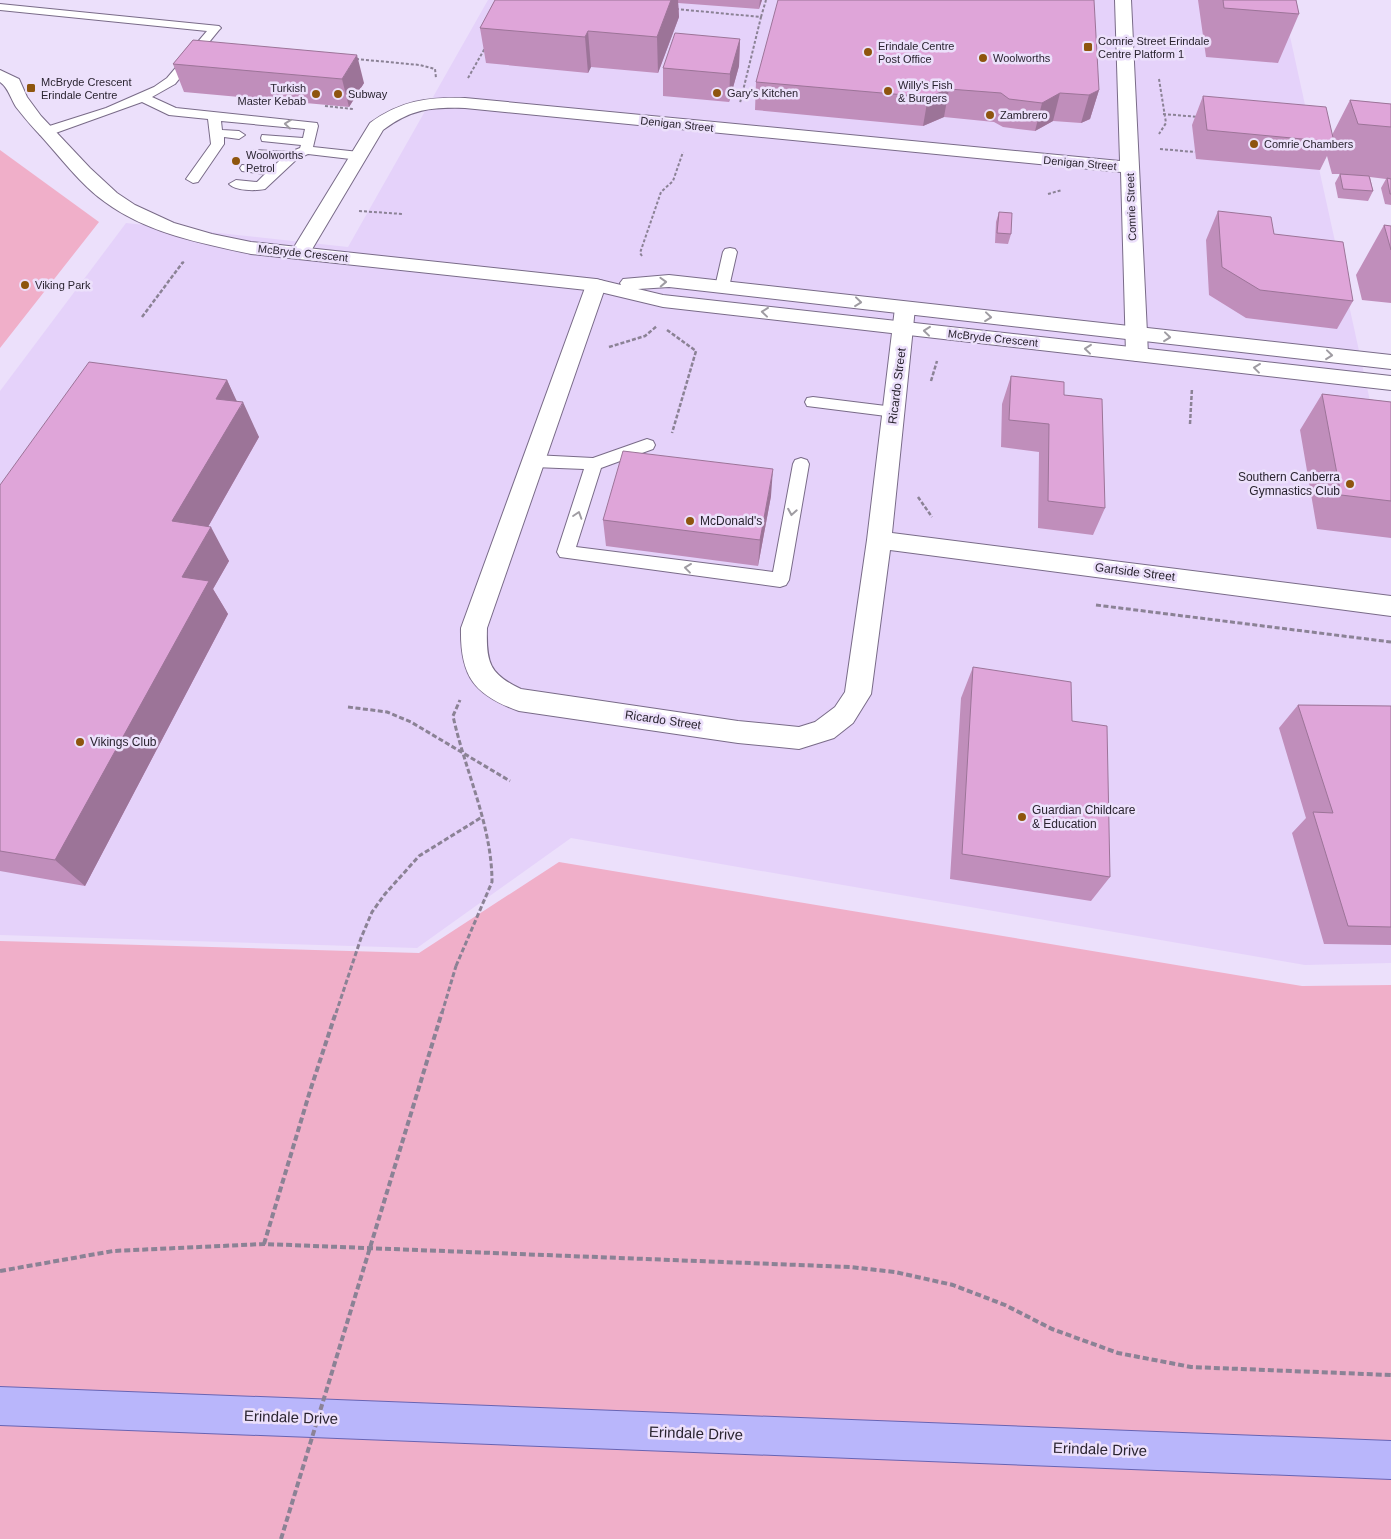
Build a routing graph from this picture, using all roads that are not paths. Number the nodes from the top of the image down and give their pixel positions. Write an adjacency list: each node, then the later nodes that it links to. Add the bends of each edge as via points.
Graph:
1 (1123, 0): 17 (street, Comrie Street)
2 (0, 7): 5 (lane, via 215,28 171,81)
3 (0, 75): 4 (street, McBryde Crescent, via 12,83)
4 (7, 92): 7 (street, McBryde Crescent)
5 (142, 97): 6 (lane, via 173,112); 7 (lane)
6 (214, 116): 8 (lane); 11 (lane, one-way to 6, via 312,126)
7 (46, 132): 22 (street, McBryde Crescent, via 94,184 149,220 197,237 251,248)
8 (217, 133): 9 (lane); 15 (lane, via 218,144)
9 (239, 135)
10 (267, 138): 11 (lane)
11 (307, 146): 13 (lane); 14 (lane)
12 (257, 153): 13 (lane)
13 (292, 156): 19 (lane)
14 (359, 156): 17 (street, Denigan Street, via 376,127 388,116 427,103 451,103); 22 (street, Denigan Street)
15 (204, 164): 16 (lane); 20 (lane, via 193,179)
16 (218, 165)
17 (1130, 167): 27 (street, Comrie Street)
18 (247, 168): 19 (lane)
19 (276, 171): 21 (lane, via 260,186)
20 (207, 180)
21 (236, 184)
22 (301, 252): 24 (street, McBryde Crescent)
23 (730, 252): 25 (lane)
24 (596, 285): 25 (street, McBryde Crescent, one-way to 25, via 669,281); 26 (street, McBryde Crescent, one-way to 24, via 663,301); 33 (street, Ricardo Street)
25 (722, 287): 26 (street, McBryde Crescent, one-way to 26)
26 (904, 318): 27 (street, McBryde Crescent); 31 (street, Ricardo Street)
27 (1136, 344): 28 (street, McBryde Crescent, one-way to 28); 29 (street, McBryde Crescent, one-way to 27)
28 (1391, 362)
29 (1391, 383)
30 (813, 402): 31 (lane)
31 (894, 412): 36 (street, Ricardo Street)
32 (647, 445): 34 (lane)
33 (534, 461): 34 (lane); 36 (street, Ricardo Street, via 474,628 474,658 483,678 499,692 519,700 738,732 799,738 824,730 844,715 858,694)
34 (594, 464): 35 (lane, one-way to 34, via 780,580 566,552)
35 (801, 464)
36 (879, 540): 37 (street, Gartside Street)
37 (1391, 606)
38 (0, 1406): 39 (main road, Erindale Drive)
39 (1391, 1460)

